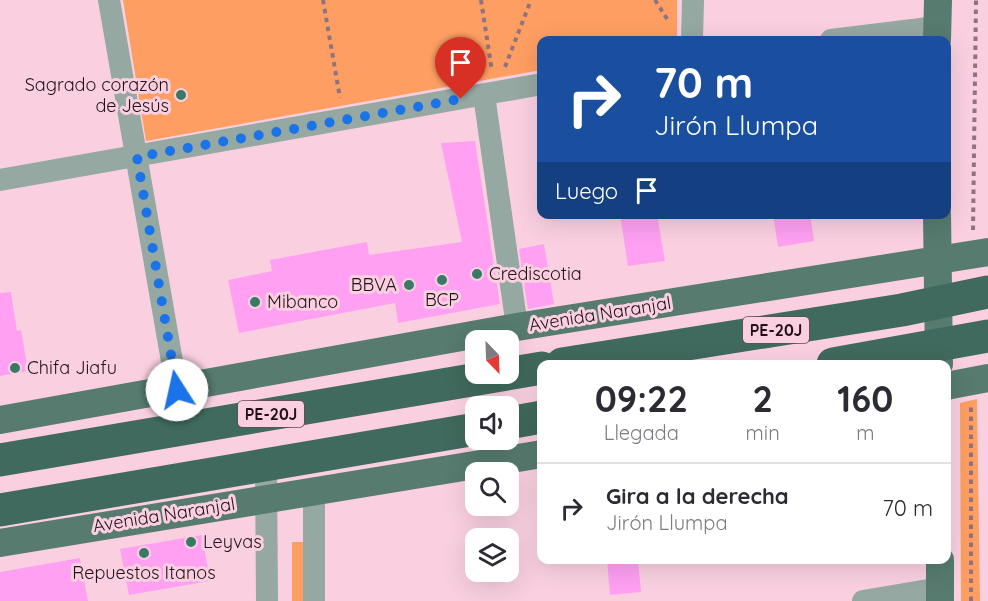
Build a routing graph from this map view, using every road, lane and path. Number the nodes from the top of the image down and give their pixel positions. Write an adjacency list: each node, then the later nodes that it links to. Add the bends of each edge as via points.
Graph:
1 (109, 0): 13 (street)
2 (323, 0): 12 (path)
3 (481, 0): 11 (path)
4 (531, 0): 11 (path)
5 (693, 0): 8 (street)
6 (976, 0): 16 (path)
7 (937, 23): 9 (street)
8 (692, 36)
9 (856, 36)
10 (537, 85): 11 (street)
11 (490, 94): 12 (street); 20 (street)
12 (343, 120): 13 (street)
13 (137, 157): 14 (street); 27 (street)
14 (0, 180)
15 (937, 219): 17 (main road)
16 (978, 247): 17 (main road, Avenida Naranjal)
17 (939, 260): 19 (main road); 20 (main road, Avenida Naranjal)
18 (988, 292): 19 (highway, PE-20J)
19 (939, 303): 22 (main road); 23 (highway, PE-20J)
20 (517, 327): 27 (main road, Avenida Naranjal)
21 (988, 336): 22 (highway)
22 (939, 355): 24 (highway)
23 (587, 360)
24 (880, 360)
25 (537, 369): 33 (highway, PE-20J)
26 (969, 382): 44 (path)
27 (177, 390): 29 (main road, Avenida Naranjal)
28 (537, 418): 30 (highway)
29 (0, 420)
30 (519, 421)
31 (465, 431): 34 (highway, Avenida Naranjal)
32 (537, 455): 35 (main road, Avenida Naranjal)
33 (0, 460)
34 (266, 465): 36 (street); 37 (highway, Avenida Naranjal)
35 (314, 493): 36 (main road, Avenida Naranjal); 42 (street)
36 (267, 499): 38 (main road, Avenida Naranjal); 41 (street)
37 (0, 510)
38 (0, 543)
39 (940, 564): 40 (main road)
40 (940, 594): 43 (street)
41 (267, 601)
42 (314, 601)
43 (862, 601)
44 (971, 601)

